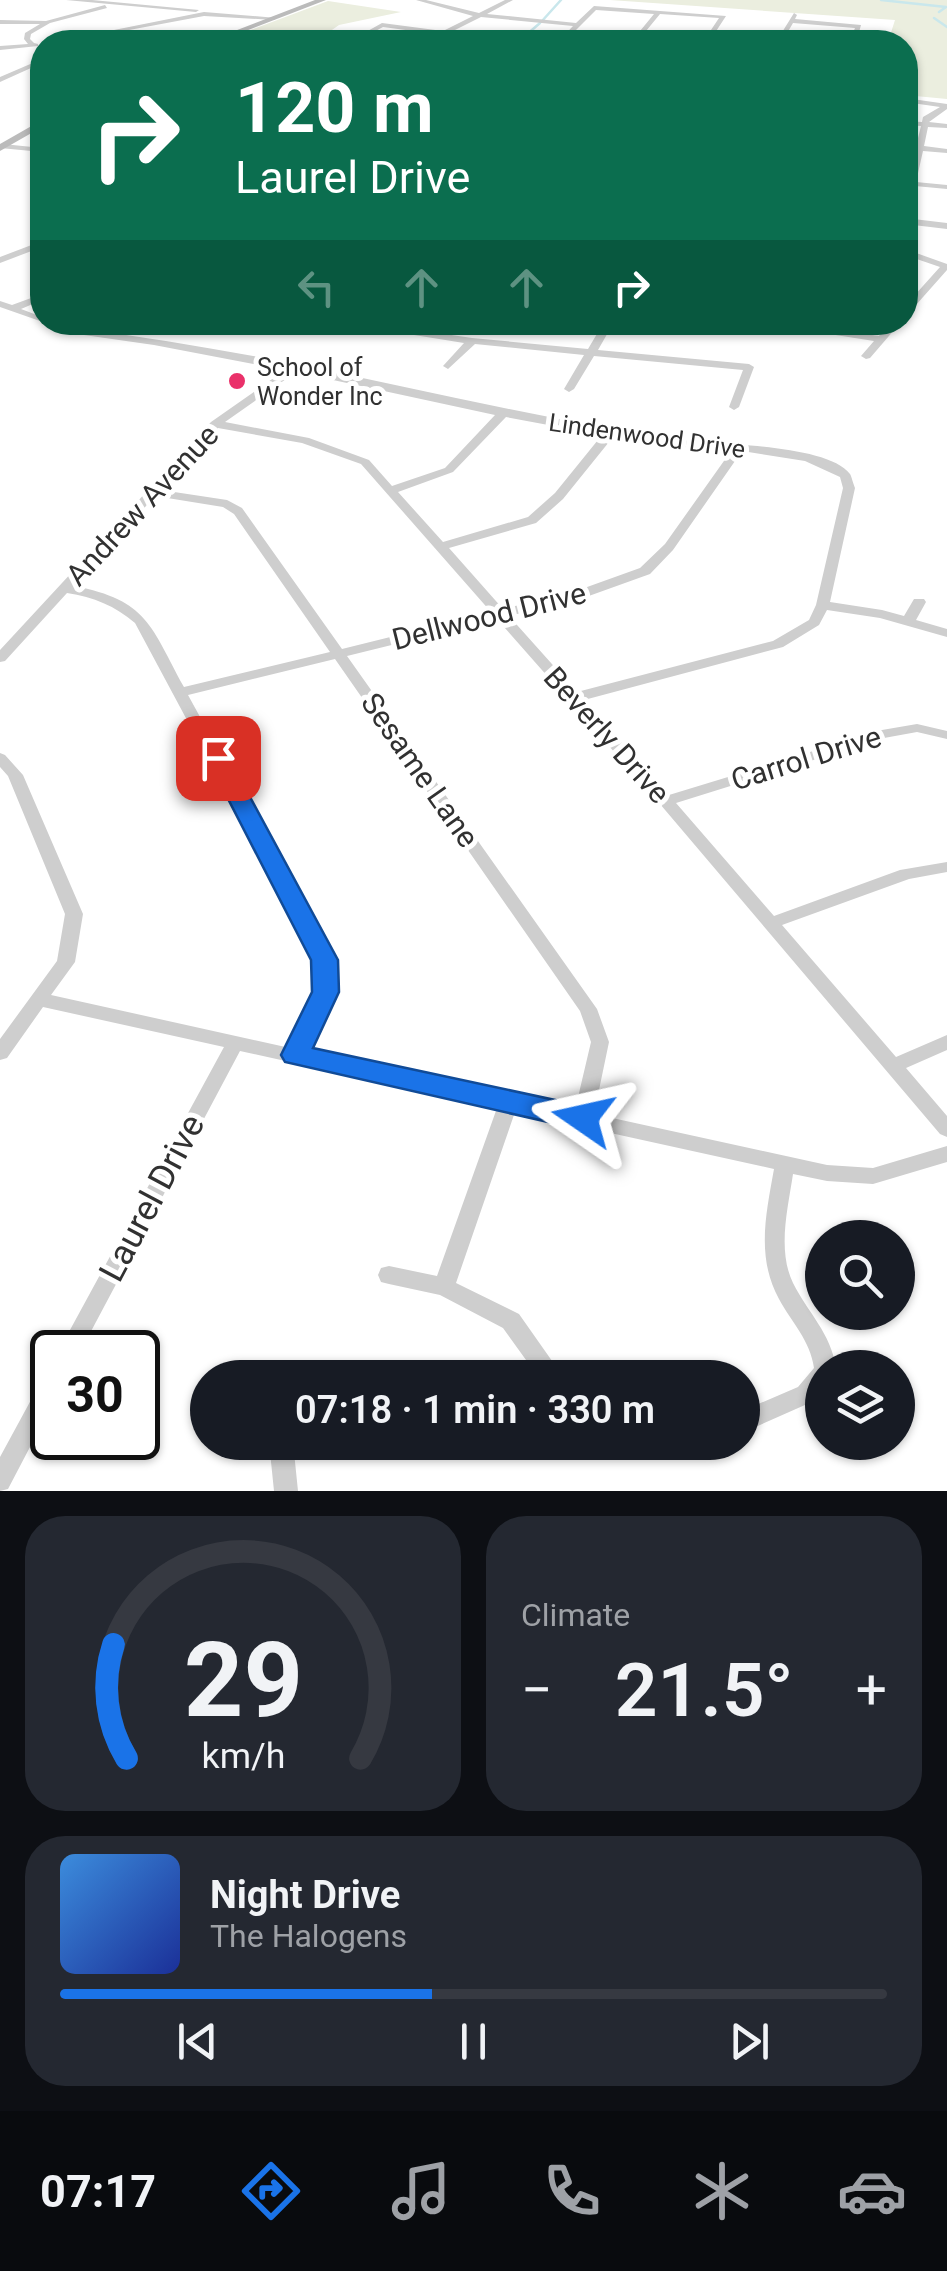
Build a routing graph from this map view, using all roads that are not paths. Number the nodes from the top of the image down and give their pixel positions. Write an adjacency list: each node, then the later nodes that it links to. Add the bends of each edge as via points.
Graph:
1 (68, 0): 5 (street)
2 (322, 0): 9 (main road)
3 (419, 0): 8 (street)
4 (510, 0): 8 (street)
5 (117, 2): 7 (street); 11 (street)
6 (658, 12): 12 (street, via 594,8); 20 (street); 21 (street, via 723,16)
7 (204, 14): 9 (street); 14 (street)
8 (482, 16): 12 (street); 18 (street)
9 (274, 18): 15 (main road)
10 (0, 22): 11 (street)
11 (48, 22): 13 (street)
12 (577, 24): 19 (street)
13 (33, 30)
14 (129, 30)
15 (242, 30)
16 (374, 30): 17 (street)
17 (412, 30)
18 (451, 30)
19 (571, 30)
20 (645, 30)
21 (714, 30)
22 (786, 30): 23 (street, via 793,17)
23 (857, 30)
24 (30, 45): 25 (street)
25 (0, 48)
26 (30, 67): 27 (street)
27 (0, 80)
28 (918, 102): 29 (street)
29 (946, 106): 31 (street)
30 (918, 123): 31 (street)
31 (925, 124): 32 (street); 35 (street)
32 (947, 126)
33 (30, 130): 34 (main road)
34 (1, 146): 36 (street)
35 (920, 148): 37 (street); 38 (street)
36 (30, 149)
37 (947, 151)
38 (918, 154)
39 (918, 185): 40 (street)
40 (947, 187)
41 (918, 223): 42 (street)
42 (947, 226)
43 (30, 249): 45 (street)
44 (918, 257): 46 (street)
45 (0, 260)
46 (946, 267): 47 (street)
47 (918, 298)
48 (6, 307): 49 (street, Lindenwood Drive)
49 (30, 316)
50 (146, 335): 60 (street, Lindenwood Drive)
51 (435, 335): 56 (street)
52 (601, 335): 57 (street)
53 (855, 335): 55 (street)
54 (885, 335): 55 (street)
55 (882, 339): 58 (street)
56 (472, 340): 57 (street); 59 (street)
57 (591, 350): 61 (street); 62 (street, via 749,367)
58 (866, 356)
59 (448, 366)
60 (296, 367): 63 (street, Lindenwood Drive); 64 (street, Andrew Avenue)
61 (569, 390)
62 (734, 408)
63 (503, 413): 65 (street, Lindenwood Drive); 67 (street, via 449,470)
64 (216, 424): 67 (street, Beverly Drive, via 335,448 365,462); 68 (street, Andrew Avenue)
65 (609, 434): 66 (street, Lindenwood Drive); 69 (street, via 532,520)
66 (737, 450): 72 (street, Lindenwood Drive, via 814,458 845,475 849,488); 73 (street, Dellwood Drive, via 645,571)
67 (391, 490): 69 (street, Beverly Drive)
68 (152, 492): 70 (street, Andrew Avenue); 76 (street, Sesame Lane, via 227,504 238,512)
69 (440, 546): 73 (street, Beverly Drive)
70 (64, 588): 77 (street, Andrew Avenue); 78 (street, via 122,604 141,621)
71 (919, 602): 74 (street)
72 (823, 605): 74 (street); 79 (street, via 814,622 778,644)
73 (500, 614): 76 (street, Dellwood Drive); 79 (street, Beverly Drive)
74 (910, 620): 75 (street)
75 (947, 632)
76 (338, 653): 78 (street, Dellwood Drive); 92 (street, Sesame Lane, via 588,1009 600,1042)
77 (0, 658)
78 (183, 692): 89 (street, via 324,960 326,992)
79 (574, 698): 82 (street, Beverly Drive)
80 (947, 735): 82 (street, Carrol Drive, via 917,728 882,734)
81 (0, 758): 85 (street, via 15,776 74,914 66,962)
82 (666, 801): 84 (street, Beverly Drive)
83 (947, 868): 84 (street, via 906,874)
84 (770, 923): 90 (street, Beverly Drive)
85 (38, 999): 87 (street); 88 (street)
86 (947, 1042): 90 (street)
87 (235, 1043): 89 (street); 98 (street, Laurel Drive)
88 (0, 1054)
89 (296, 1055): 91 (street)
90 (895, 1065): 93 (street, Beverly Drive)
91 (508, 1104): 92 (street); 97 (street)
92 (583, 1118): 95 (street)
93 (947, 1129)
94 (947, 1154): 95 (street, via 873,1176)
95 (785, 1164): 99 (street, via 775,1226 777,1271)
96 (390, 1275): 97 (street)
97 (444, 1287): 100 (street, via 511,1321)
98 (81, 1330)
99 (820, 1350)
100 (540, 1360)
101 (805, 1394): 102 (street)
102 (760, 1414)
103 (30, 1425): 105 (street)
104 (283, 1460): 106 (street)
105 (0, 1481)
106 (286, 1491)

